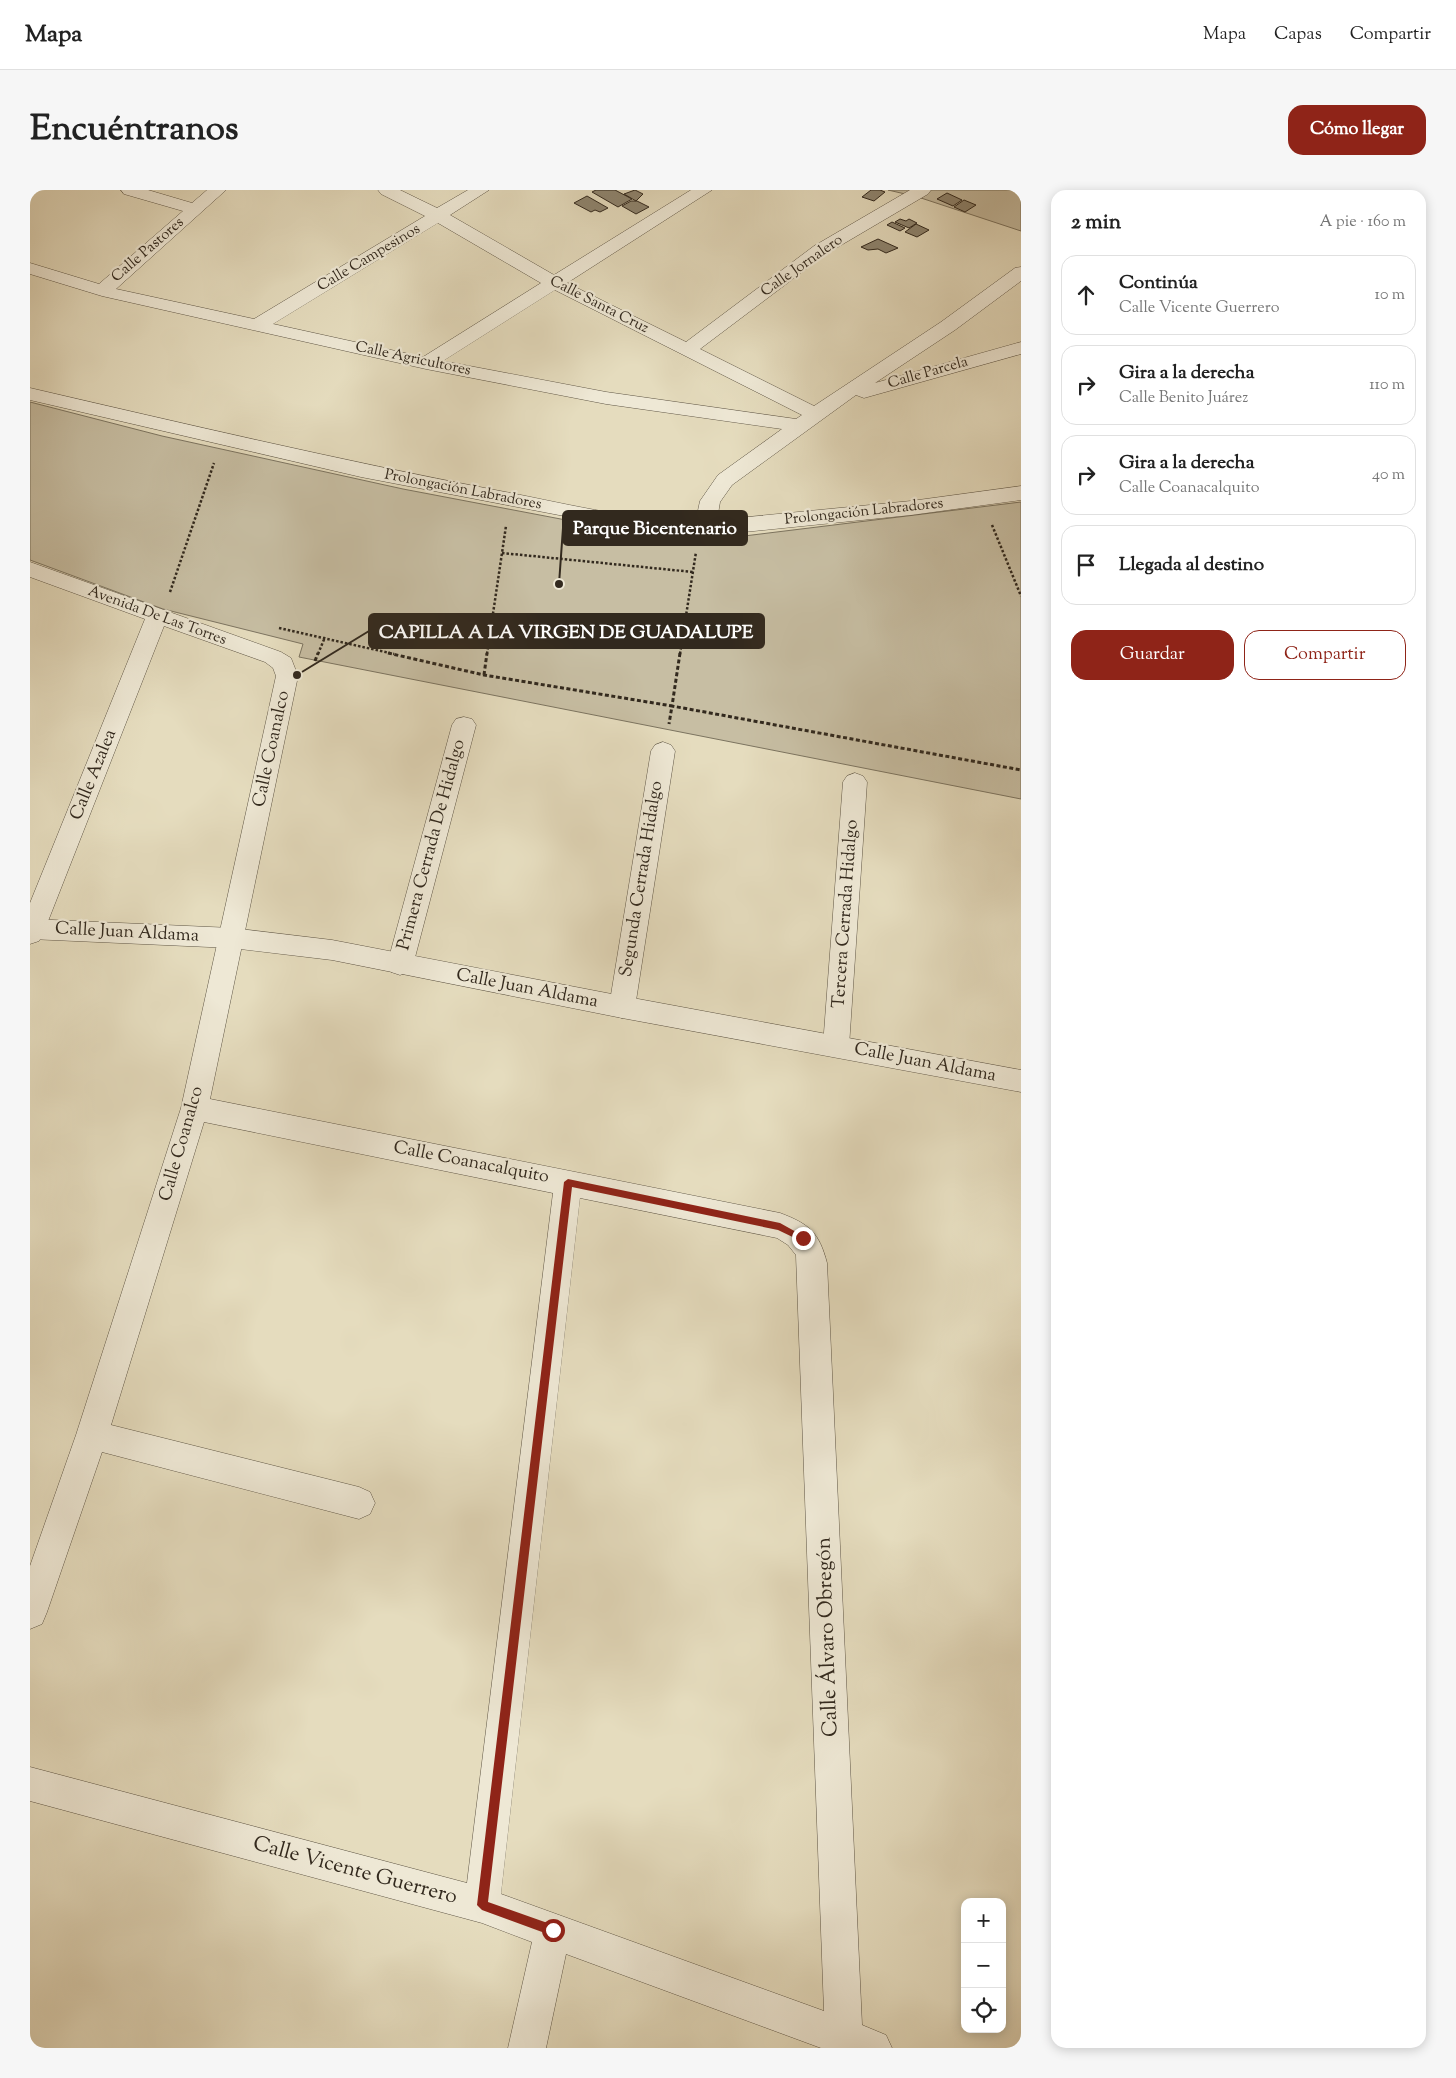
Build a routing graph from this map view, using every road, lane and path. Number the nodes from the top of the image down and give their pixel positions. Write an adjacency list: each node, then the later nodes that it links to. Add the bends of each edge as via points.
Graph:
1 (130, 190): 7 (street)
2 (217, 190): 7 (street, Calle Pastores)
3 (387, 190): 8 (street, Calle Santa Cruz)
4 (480, 190): 8 (street, Calle Campesinos)
5 (703, 190): 11 (street)
6 (922, 190): 15 (street, Calle Jornalero, via 820,250)
7 (195, 210): 12 (street, Calle Pastores)
8 (440, 216): 11 (street, Calle Santa Cruz); 13 (street, Calle Campesinos)
9 (30, 268): 12 (street, Calle Agricultores)
10 (1021, 272): 18 (street, via 948,326)
11 (554, 283): 15 (street, Calle Santa Cruz); 16 (street)
12 (102, 291): 13 (street, Calle Agricultores)
13 (258, 325): 16 (street, Calle Agricultores)
14 (1021, 348): 18 (street, Calle Parcela)
15 (688, 349): 19 (street, Calle Santa Cruz)
16 (426, 363): 19 (street, Calle Agricultores, via 606,398)
17 (30, 394): 24 (street, Prolongación Labradores, via 361,471 632,522 679,527)
18 (836, 400): 19 (street)
19 (807, 420): 24 (street, via 717,488 710,501)
20 (214, 462): 28 (path)
21 (1021, 493): 24 (street, Prolongación Labradores)
22 (991, 522): 29 (path)
23 (506, 523): 25 (path)
24 (701, 536): 27 (path)
25 (502, 552): 27 (path); 33 (path)
26 (30, 569): 30 (street, Avenida De Las Torres)
27 (693, 572): 34 (path)
28 (169, 595)
29 (1021, 596)
30 (158, 617): 32 (street, Avenida De Las Torres, via 273,657); 39 (street, Calle Azalea)
31 (278, 627): 33 (path)
32 (283, 664): 40 (street, Calle Coanalco, via 287,676)
33 (484, 675): 34 (path)
34 (672, 706): 36 (path); 37 (path)
35 (464, 725): 41 (street, Primera Cerrada De Hidalgo)
36 (663, 751): 42 (street, Segunda Cerrada Hidalgo)
37 (1021, 770)
38 (855, 782): 43 (street, Tercera Cerrada Hidalgo)
39 (31, 930): 40 (street, Calle Juan Aldama)
40 (232, 938): 41 (street, Calle Juan Aldama, via 332,950); 45 (street, Calle Coanalco)
41 (400, 965): 42 (street, Calle Juan Aldama)
42 (622, 1007): 43 (street, Calle Juan Aldama)
43 (836, 1046): 44 (street, Calle Juan Aldama)
44 (1021, 1081)
45 (195, 1108): 46 (street, Calle Coanacalquito); 48 (street, Calle Coanalco)
46 (568, 1182): 47 (street, Calle Coanacalquito, via 780,1226); 52 (street)
47 (803, 1238): 54 (street, Calle Álvaro Obregón, via 809,1247 812,1263)
48 (92, 1435): 49 (street); 50 (street, Calle Coanalco)
49 (359, 1503)
50 (30, 1612)
51 (30, 1784): 52 (street, Calle Vicente Guerrero)
52 (482, 1905): 53 (street, Calle Vicente Guerrero)
53 (553, 1930): 54 (street, Calle Vicente Guerrero); 55 (street)
54 (858, 2043)
55 (527, 2048)

